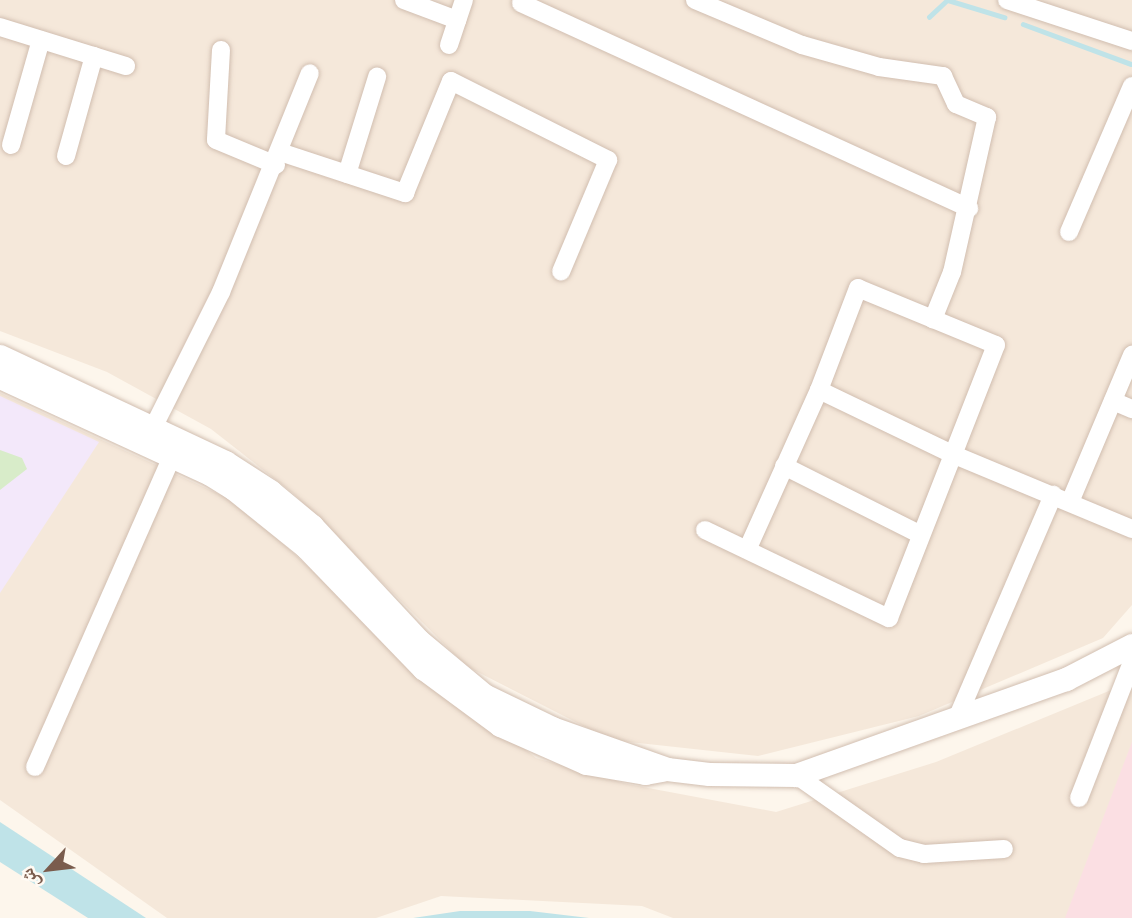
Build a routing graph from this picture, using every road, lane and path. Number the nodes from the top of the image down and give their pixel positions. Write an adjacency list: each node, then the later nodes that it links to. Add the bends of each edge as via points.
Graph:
1 (404, 0): 7 (street)
2 (464, 0): 7 (street)
3 (695, 0): 22 (street, via 802,45 879,67 947,79 956,104 982,112 989,121)
4 (1007, 0): 6 (street)
5 (521, 4): 22 (street)
6 (1049, 7): 10 (street)
7 (457, 20): 11 (street)
8 (0, 27): 9 (street)
9 (40, 40): 13 (street); 18 (street)
10 (1132, 41)
11 (449, 45)
12 (221, 50): 20 (street, via 216,140)
13 (94, 57): 14 (street); 19 (street)
14 (126, 66)
15 (310, 73): 20 (street)
16 (377, 77): 21 (street)
17 (1132, 86): 23 (street)
18 (11, 145)
19 (66, 156)
20 (278, 158): 21 (street); 32 (street, via 215,304)
21 (347, 174): 24 (street, via 405,193 451,82 608,160)
22 (969, 208): 25 (street, via 952,272)
23 (1069, 232)
24 (561, 272)
25 (933, 319): 29 (street, via 858,288); 33 (street, via 996,345)
26 (1132, 355): 30 (street)
27 (0, 356): 32 (street)
28 (0, 377): 34 (street)
29 (819, 390): 33 (street); 35 (street)
30 (1113, 401): 31 (street); 37 (street)
31 (1132, 409)
32 (153, 428): 46 (street, via 225,463 292,508 418,640 484,695 552,728)
33 (953, 454): 36 (street); 40 (street)
34 (172, 457): 45 (street); 46 (street, via 210,474 279,523 423,668 473,708 527,740 586,763 645,774)
35 (784, 466): 40 (street); 41 (street)
36 (1053, 495): 37 (street); 44 (street)
37 (1070, 502): 38 (street)
38 (1132, 529)
39 (705, 530): 41 (street)
40 (921, 535): 41 (street, via 889,618)
41 (747, 550)
42 (1132, 645): 44 (street, via 1066,679)
43 (1132, 662): 48 (street)
44 (958, 716): 47 (street)
45 (35, 768)
46 (667, 769): 47 (street, via 709,775)
47 (796, 775): 49 (street, via 900,848 924,853)
48 (1079, 798)
49 (1004, 849)

